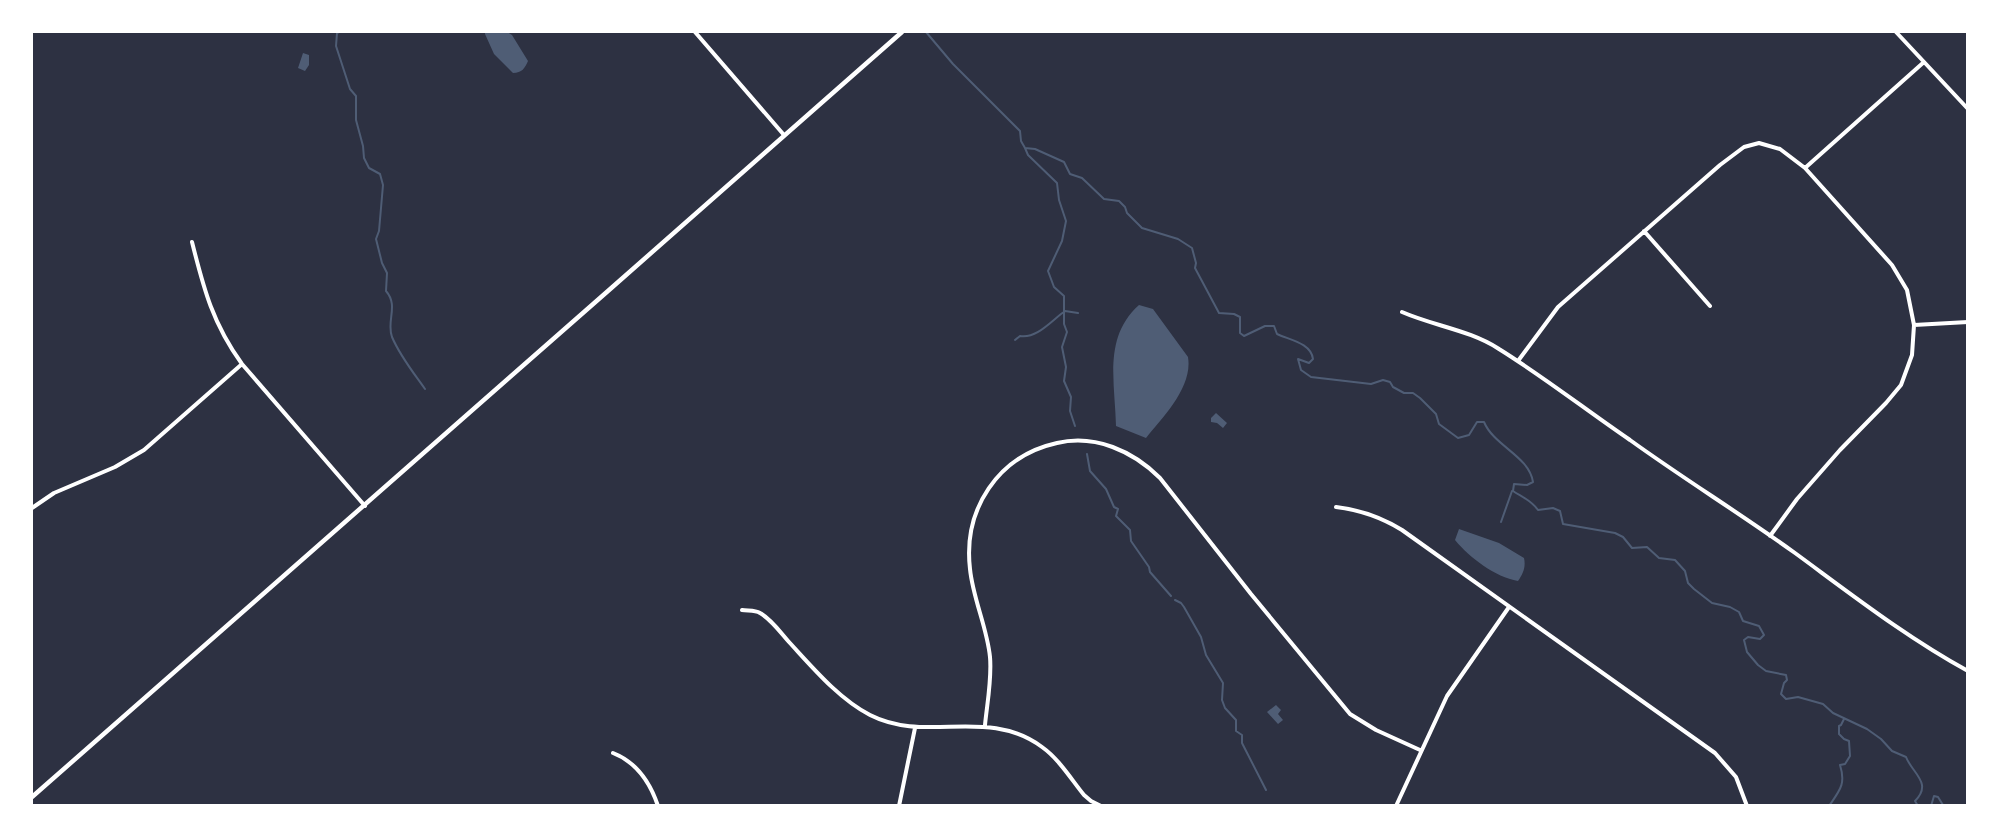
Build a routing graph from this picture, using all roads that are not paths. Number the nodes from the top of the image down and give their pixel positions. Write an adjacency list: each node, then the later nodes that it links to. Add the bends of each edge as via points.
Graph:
1 (695, 32): 6 (street)
2 (902, 32): 6 (street)
3 (1896, 32): 4 (street)
4 (1924, 62): 5 (street); 7 (street)
5 (1968, 110)
6 (784, 135): 16 (street)
7 (1805, 168): 8 (street, via 1780,149 1766,144 1744,147); 13 (street, via 1902,280)
8 (1644, 231): 10 (street); 14 (street, via 1558,307)
9 (192, 242): 15 (street, via 219,329)
10 (1710, 306)
11 (1402, 312): 14 (street, via 1478,338)
12 (1968, 322): 13 (street)
13 (1914, 325): 19 (street, via 1912,355 1901,386 1797,499)
14 (1518, 361): 19 (street)
15 (242, 364): 16 (street); 18 (street, via 144,450 54,493)
16 (365, 506): 27 (street)
17 (1336, 507): 20 (street, via 1383,519)
18 (32, 508)
19 (1770, 536): 22 (street, via 1937,654)
20 (1509, 607): 25 (street, via 1447,696); 32 (street, via 1715,753 1736,777)
21 (742, 610): 24 (street, via 766,617 810,665 860,708 894,724)
22 (1968, 671)
23 (985, 725): 24 (street); 25 (street, via 990,660 970,569 975,513 993,480 1011,463 1048,445 1074,441 1114,447 1148,466 1350,714); 30 (street, via 1017,732 1044,748 1084,795)
24 (915, 728): 29 (street)
25 (1420, 750): 31 (street)
26 (613, 753): 28 (street, via 644,777)
27 (32, 796)
28 (658, 806)
29 (899, 806)
30 (1101, 806)
31 (1396, 806)
32 (1747, 806)

